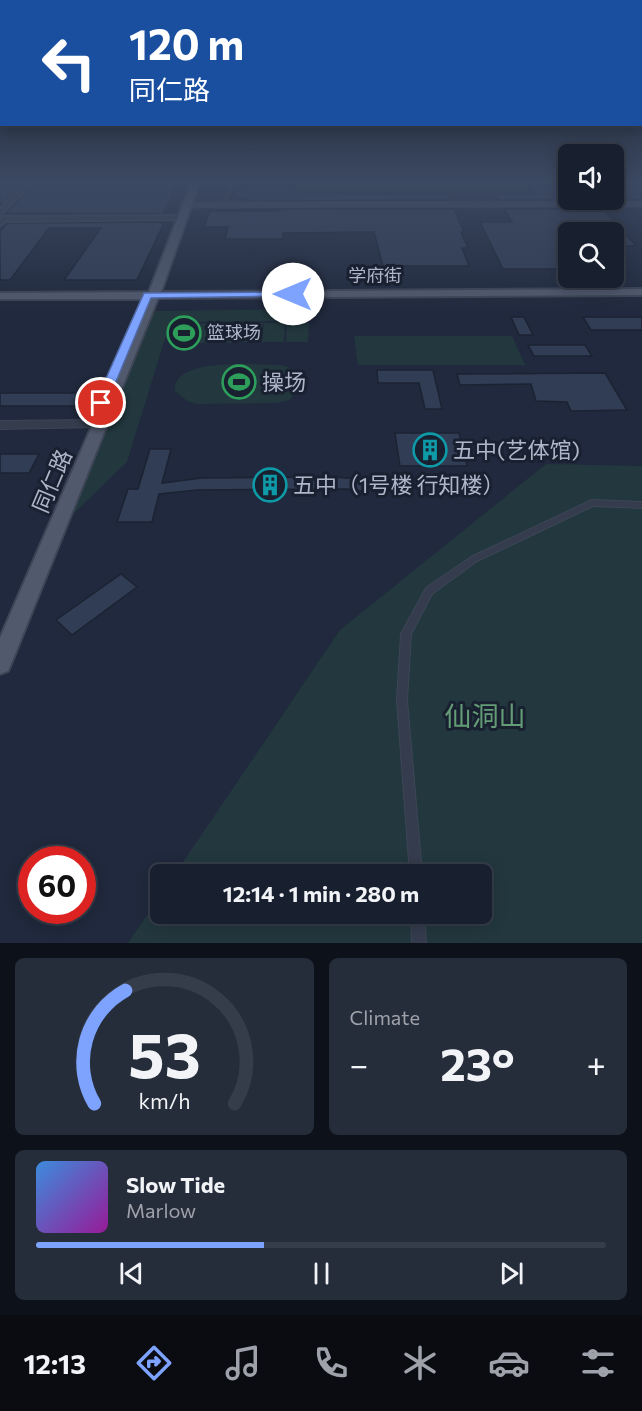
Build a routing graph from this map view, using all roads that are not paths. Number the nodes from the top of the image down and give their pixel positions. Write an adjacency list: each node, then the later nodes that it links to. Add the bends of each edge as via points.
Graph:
1 (178, 225): 4 (main road, 同仁路)
2 (642, 292): 4 (main road, 学府街)
3 (0, 296): 4 (main road, 学府街)
4 (149, 299): 5 (main road, 学府街); 6 (main road, 学府街); 7 (main road, 同仁路); 11 (main road, 同仁路)
5 (642, 299)
6 (0, 303)
7 (93, 423): 8 (street); 10 (main road, 同仁路)
8 (0, 425)
9 (642, 505): 12 (street, via 592,503 474,559 429,591 406,634 402,700)
10 (0, 641)
11 (0, 664)
12 (415, 864)
13 (418, 924): 14 (street)
14 (419, 943)

